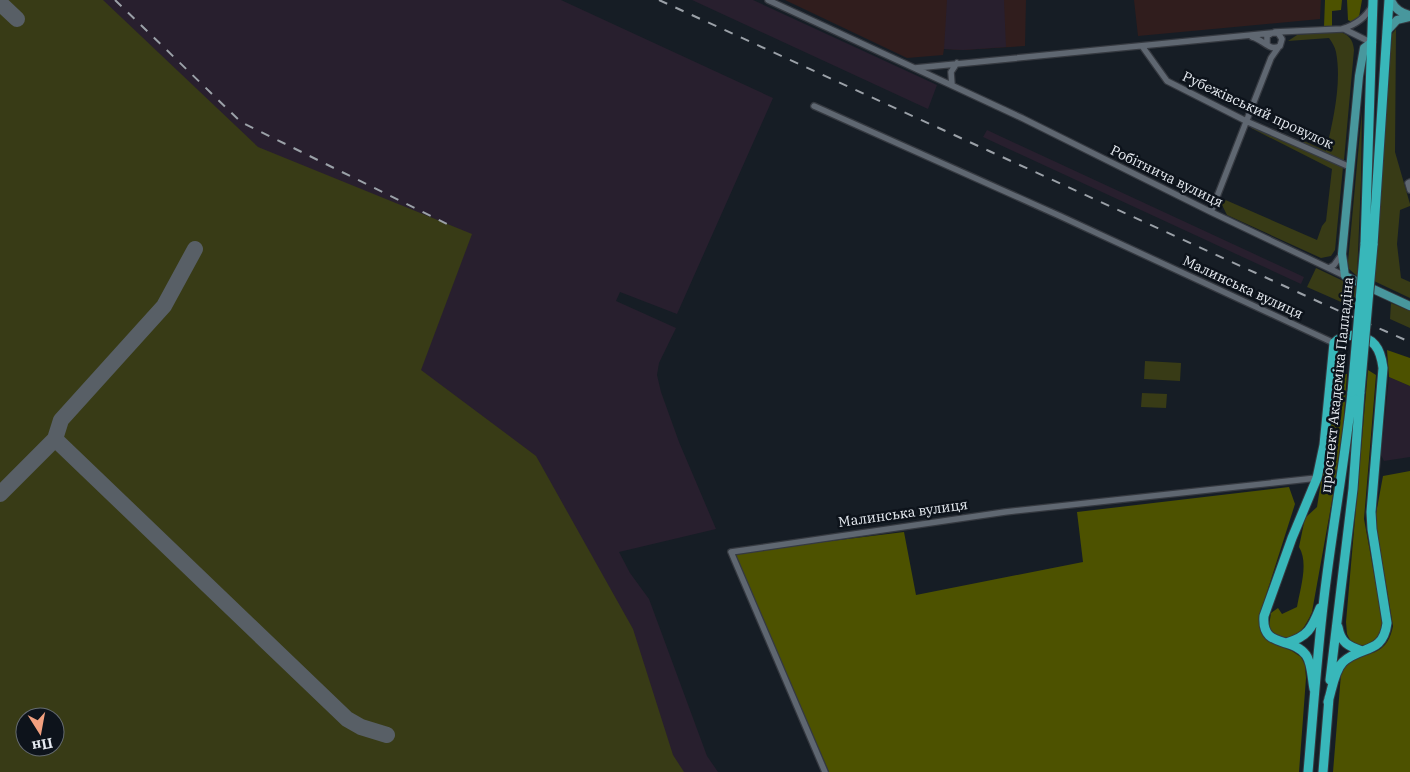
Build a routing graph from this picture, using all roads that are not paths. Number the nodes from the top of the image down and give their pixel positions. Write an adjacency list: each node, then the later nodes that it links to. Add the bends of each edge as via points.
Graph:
1 (768, 0): 16 (street, Робітнича вулиця)
2 (1390, 0): 4 (main road, via 1393,6); 6 (highway, проспект Академіка Палладіна)
3 (1373, 2): 5 (street, via 1369,12 1356,24); 10 (highway, проспект Академіка Палладіна)
4 (1410, 16): 6 (main road, via 1397,20)
5 (1342, 29): 7 (street); 10 (street)
6 (1387, 30): 24 (highway, проспект Академіка Палладіна)
7 (1293, 31): 8 (street); 12 (street)
8 (1273, 33): 9 (street); 11 (street, via 1267,36); 12 (street, via 1281,36)
9 (1247, 36): 11 (street, via 1259,38); 13 (street)
10 (1372, 42): 20 (main road, via 1364,48); 24 (highway, проспект Академіка Палладіна)
11 (1267, 45): 12 (street, via 1271,48); 14 (street)
12 (1280, 45): 14 (street)
13 (1142, 46): 15 (street); 19 (street, Рубежівський провулок, via 1167,81)
14 (1271, 58): 19 (street)
15 (957, 63): 16 (street); 17 (street, via 951,72)
16 (913, 68): 17 (street, Робітнича вулиця)
17 (952, 85): 23 (street, Робітнича вулиця)
18 (814, 106): 29 (street, Малинська вулиця)
19 (1248, 122): 20 (street, Рубежівський провулок); 23 (street)
20 (1350, 167): 25 (main road)
21 (1409, 182): 22 (street)
22 (1410, 190)
23 (1211, 212): 26 (street, Робітнича вулиця)
24 (1369, 245): 30 (highway, проспект Академіка Палладіна, bridge)
25 (1342, 254): 26 (street); 27 (main road)
26 (1329, 268): 27 (street, Робітнича вулиця)
27 (1345, 276): 28 (main road, Робітнича вулиця)
28 (1410, 306)
29 (1334, 342): 31 (highway, via 1324,445); 35 (highway, via 1357,335 1366,339 1375,345 1383,368 1371,512 1387,624 1384,638)
30 (1356, 392): 32 (highway, проспект Академіка Палладіна); 33 (highway, проспект Академіка Палладіна, via 1353,489)
31 (1317, 478): 34 (highway, via 1264,616 1264,625 1270,636); 38 (street, Малинська вулиця, via 1006,512 731,552)
32 (1324, 598): 34 (highway, via 1308,632); 36 (highway, проспект Академіка Палладіна)
33 (1337, 618): 35 (highway, via 1342,640 1347,646); 37 (highway, проспект Академіка Палладіна)
34 (1286, 643): 36 (highway, via 1306,655)
35 (1362, 651): 37 (highway, via 1338,668)
36 (1314, 689): 39 (highway, проспект Академіка Палладіна)
37 (1328, 702): 40 (highway, проспект Академіка Палладіна)
38 (825, 772)
39 (1308, 772)
40 (1323, 772)

